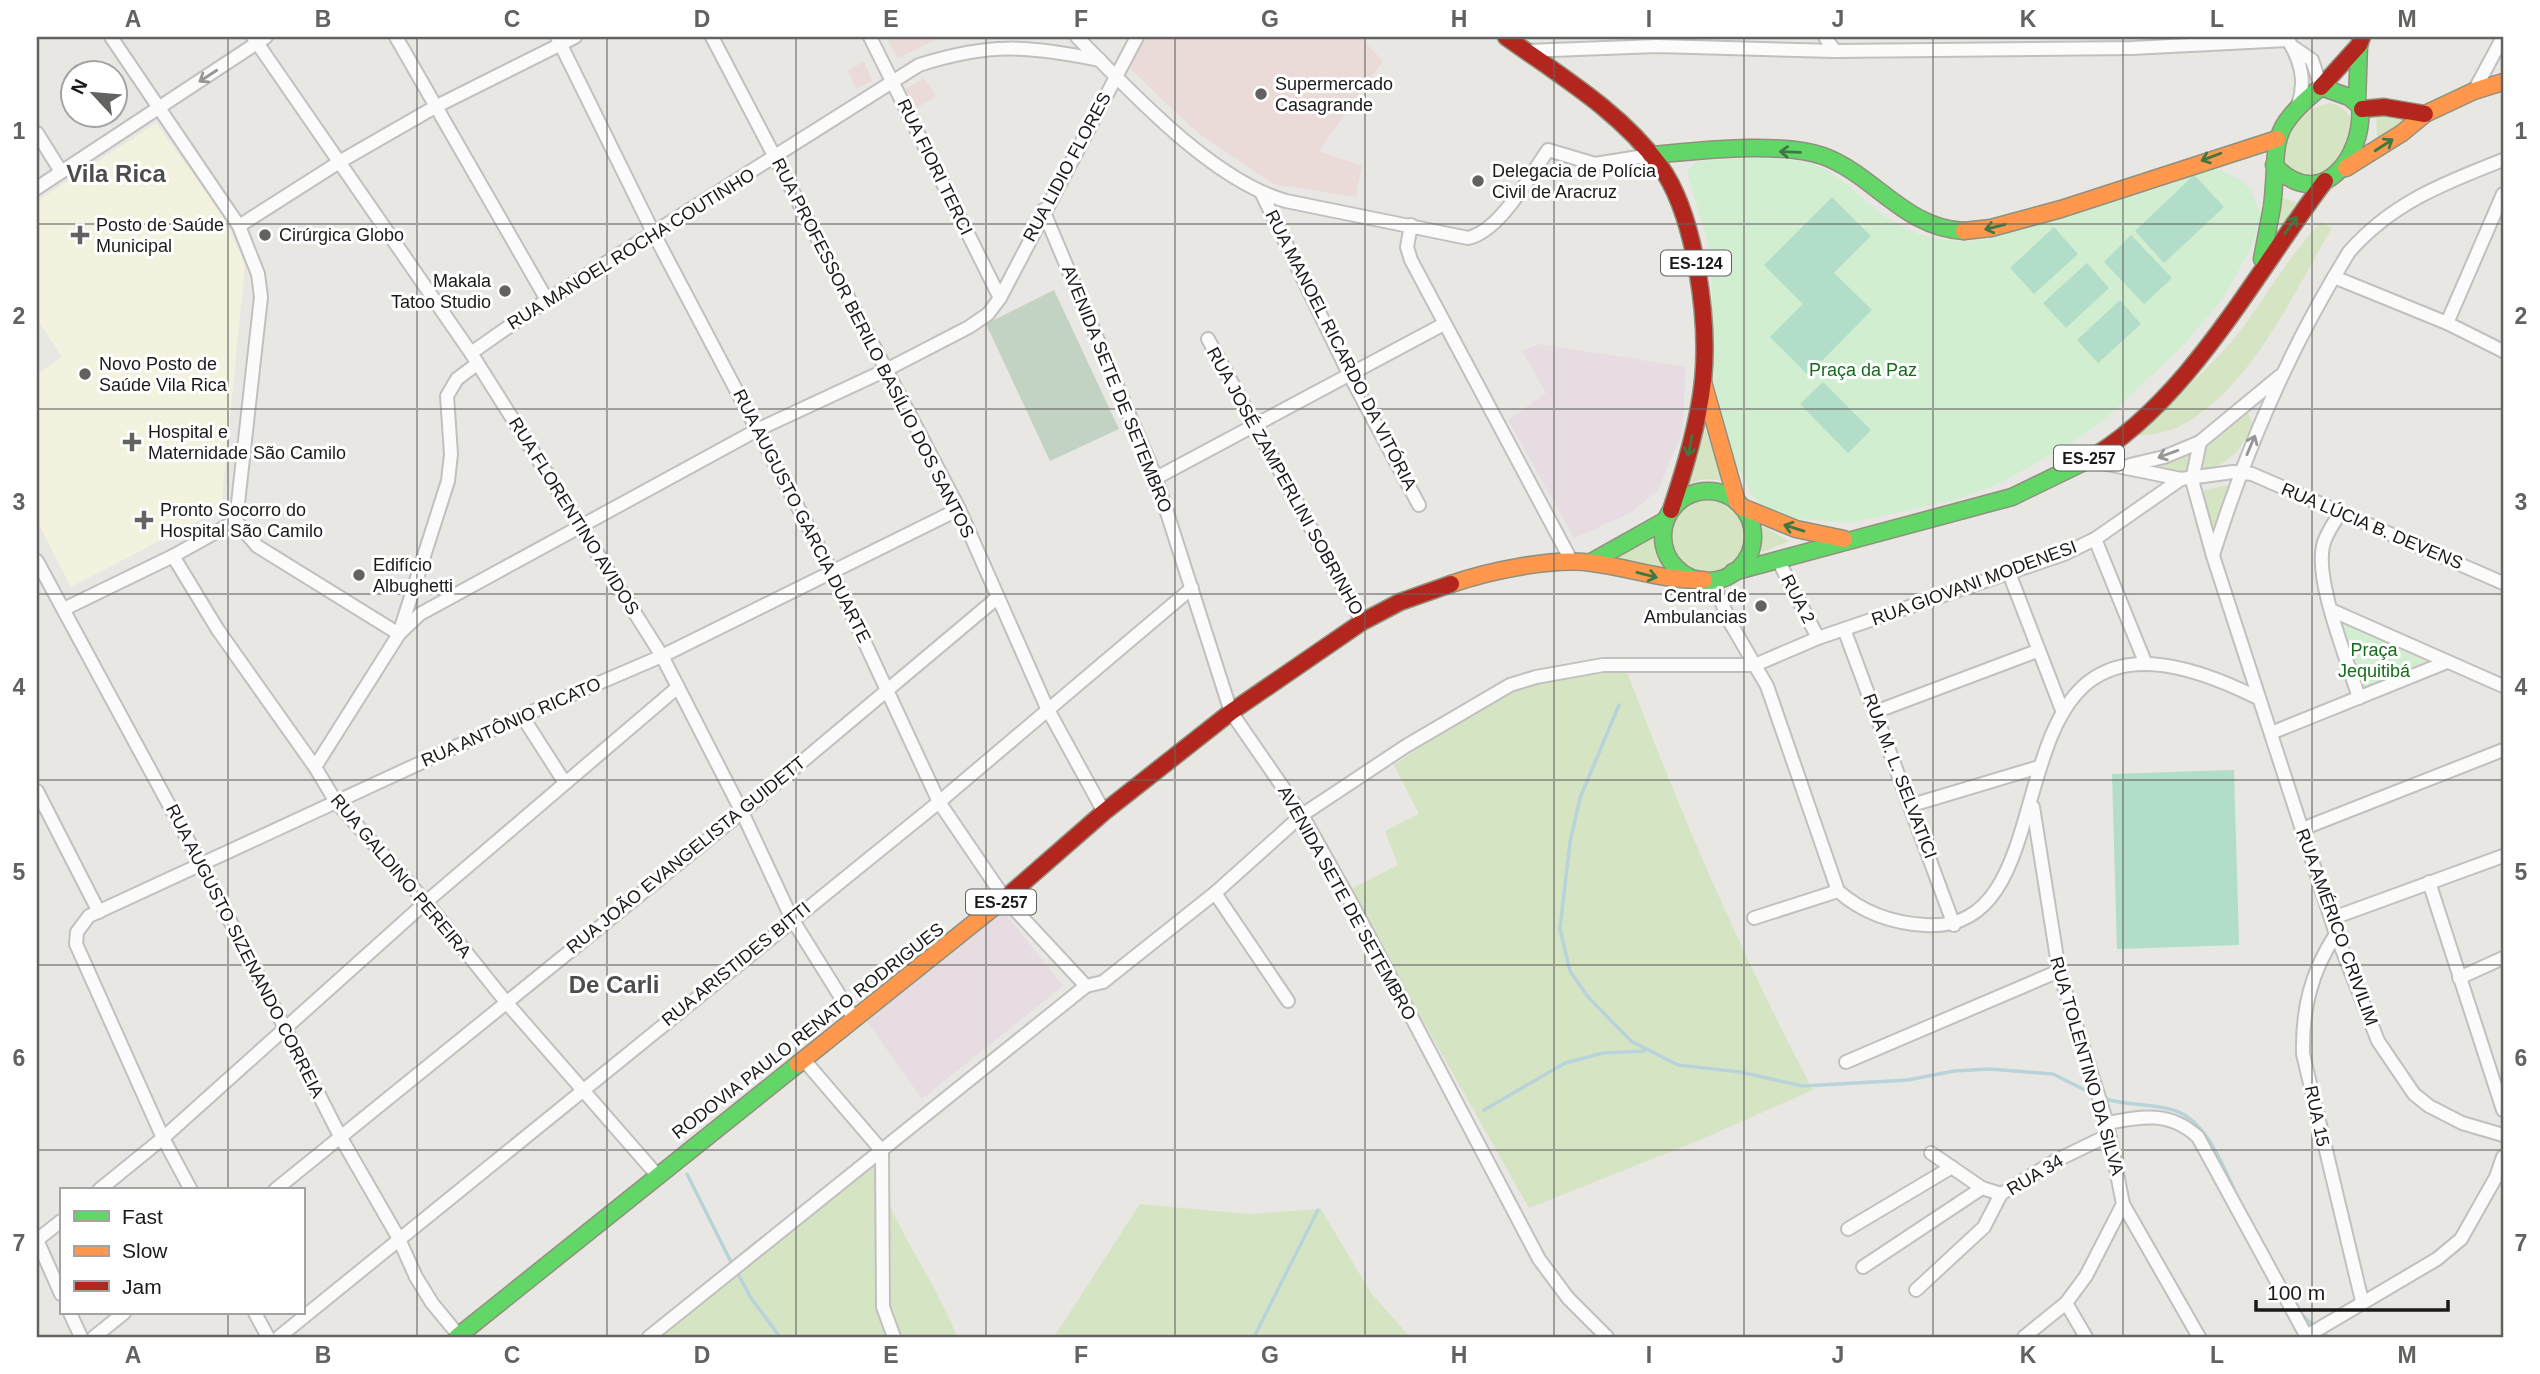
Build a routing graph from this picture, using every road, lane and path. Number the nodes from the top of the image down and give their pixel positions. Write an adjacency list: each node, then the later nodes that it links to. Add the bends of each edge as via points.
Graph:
1 (111, 37): 29 (street)
2 (396, 37): 28 (street)
3 (575, 37): 12 (street)
4 (712, 37): 34 (street, RUA PROFESSOR BERILO BASÍLIO DOS SANTOS)
5 (870, 37): 22 (street, RUA FIORI TERCI)
6 (1077, 37): 20 (street)
7 (1136, 37): 21 (street, RUA LIDIO FLORES)
8 (1506, 37): 18 (main road, ES-124)
9 (1825, 37): 19 (street)
10 (2502, 37): 25 (street)
11 (259, 39): 29 (street, one-way to 29); 36 (street, RUA FLORENTINO AVIDOS)
12 (559, 40): 28 (street); 46 (street, RUA AUGUSTO GARCIA DUARTE)
13 (1654, 41): 18 (street); 19 (street)
14 (2289, 41): 17 (street); 24 (street, via 2312,60); 26 (street, via 2303,81)
15 (2360, 41): 24 (main road, ES-257); 27 (main road, ES-257)
16 (1914, 42): 17 (street); 19 (street)
17 (2132, 42)
18 (1526, 51): 33 (main road, ES-124)
19 (1835, 51)
20 (1100, 60): 21 (street); 22 (street, RUA MANOEL ROCHA COUTINHO, via 1033,47 971,51 919,65)
21 (1115, 75): 41 (street, via 1189,143); 43 (street, RUA LIDIO FLORES)
22 (894, 80): 34 (street, RUA MANOEL ROCHA COUTINHO); 49 (street, RUA FIORI TERCI)
23 (2503, 82): 25 (main road)
24 (2321, 88): 26 (main road); 27 (main road)
25 (2474, 91): 30 (main road)
26 (2298, 106): 32 (main road, ES-257)
27 (2360, 106): 30 (main road); 39 (main road, ES-257, via 2362,125 2356,147)
28 (435, 107): 36 (street); 50 (street)
29 (158, 108): 38 (street); 45 (street)
30 (2425, 114): 39 (main road, one-way to 30)
31 (37, 133): 38 (street)
32 (2277, 139): 33 (main road, one-way to 33, via 2229,150 2057,211 1976,232 1932,227 1813,153); 37 (main road, ES-257)
33 (1651, 155): 44 (street, via 1595,164 1548,150 1482,235 1468,238); 59 (main road, ES-124, via 1679,200 1696,258)
34 (775, 158): 46 (street, RUA MANOEL ROCHA COUTINHO); 56 (street, RUA PROFESSOR BERILO BASÍLIO DOS SANTOS)
35 (2503, 160): 48 (street, via 2432,187 2390,216 2362,238)
36 (341, 161): 45 (street); 55 (street, RUA FLORENTINO AVIDOS)
37 (2273, 165): 39 (main road, via 2282,177 2296,184 2313,186); 47 (main road, ES-257, via 2273,200)
38 (60, 170): 40 (street)
39 (2332, 176): 47 (main road, ES-257, one-way to 39, via 2303,207)
40 (37, 188)
41 (1262, 194): 44 (street); 57 (street, RUA MANOEL RICARDO DA VITÓRIA)
42 (2503, 194): 51 (street)
43 (1044, 210): 49 (street, RUA LIDIO FLORES); 68 (street, AVENIDA SETE DE SETEMBRO)
44 (1411, 225): 52 (street, via 1407,247 1411,260)
45 (239, 226): 75 (street, via 258,274 261,297)
46 (654, 234): 50 (street, RUA MANOEL ROCHA COUTINHO); 63 (street, RUA AUGUSTO GARCIA DUARTE)
47 (2260, 271): 65 (main road, ES-257, via 2186,373 2123,435)
48 (2334, 277): 51 (street); 58 (street)
49 (1000, 298): 56 (street, RUA LIDIO FLORES, via 969,327)
50 (547, 300): 55 (street, RUA MANOEL ROCHA COUTINHO)
51 (2447, 323): 54 (street)
52 (1444, 324): 57 (street); 83 (street)
53 (1208, 339): 62 (street, RUA JOSÉ ZAMPERLINI SOBRINHO)
54 (2503, 351)
55 (474, 359): 76 (street, RUA FLORENTINO AVIDOS); 96 (street, RUA MANOEL ROCHA COUTINHO, via 447,396 448,481)
56 (886, 370): 63 (street, RUA LIDIO FLORES); 72 (street, RUA PROFESSOR BERILO BASÍLIO DOS SANTOS)
57 (1349, 374): 62 (street); 71 (street, RUA MANOEL RICARDO DA VITÓRIA)
58 (2283, 374): 60 (street); 61 (street)
59 (1703, 381): 70 (main road, ES-124); 74 (main road, ES-124, one-way to 74, via 1688,458)
60 (2240, 407): 61 (street, via 2253,408); 64 (street)
61 (2262, 420): 67 (street, one-way to 61)
62 (1255, 427): 68 (street); 94 (street, RUA JOSÉ ZAMPERLINI SOBRINHO)
63 (759, 429): 76 (street, RUA LIDIO FLORES); 85 (street, RUA AUGUSTO GARCIA DUARTE)
64 (2200, 442): 66 (street, one-way to 66); 69 (street)
65 (2087, 460): 66 (street); 78 (main road, ES-257, via 2012,497)
66 (2125, 467): 69 (street)
67 (2240, 472): 69 (street); 73 (street, RUA LÚCIA B. DEVENS); 80 (street)
68 (1156, 478): 90 (street, AVENIDA SETE DE SETEMBRO)
69 (2186, 479): 77 (street, RUA GIOVANI MODENESI); 80 (street, RUA AMÉRICO CRIVILIM)
70 (1740, 504): 74 (main road, via 1727,495 1702,491 1680,501); 78 (main road, ES-257, one-way to 70, via 1796,529); 86 (main road, via 1751,523 1752,542 1746,559)
71 (1419, 505)
72 (959, 509): 85 (street, RUA ANTÔNIO RICATO); 91 (street, RUA PROFESSOR BERILO BASÍLIO DOS SANTOS)
73 (2340, 513): 89 (street, RUA LÚCIA B. DEVENS); 93 (street, via 2323,546)
74 (1669, 515): 84 (main road, ES-257); 88 (main road, via 1663,538 1668,555 1686,575)
75 (236, 521): 79 (street); 96 (street, via 257,547)
76 (582, 527): 96 (street, RUA LIDIO FLORES, via 420,614); 99 (street, RUA FLORENTINO AVIDOS)
77 (2095, 539): 87 (street, RUA GIOVANI MODENESI); 100 (street)
78 (1849, 540): 81 (main road, ES-257)
79 (173, 556): 92 (street); 115 (street, RUA GALDINO PEREIRA, via 218,630)
80 (2213, 556): 106 (street, RUA AMÉRICO CRIVILIM)
81 (1778, 560): 86 (main road, ES-257); 97 (street, RUA 2)
82 (37, 561): 92 (street, RUA AUGUSTO SIZENANDO CORREIA)
83 (1572, 562): 84 (main road, RODOVIA PAULO RENATO RODRIGUES / ES-257); 94 (main road, RODOVIA PAULO RENATO RODRIGUES / ES-257, via 1505,570 1458,582 1400,602)
84 (1591, 562): 88 (main road, ES-257, one-way to 88, via 1678,581)
85 (832, 572): 99 (street, RUA ANTÔNIO RICATO); 105 (street, RUA AUGUSTO GARCIA DUARTE)
86 (1733, 572): 88 (main road)
87 (2008, 573): 95 (street, RUA GIOVANI MODENESI); 98 (street)
88 (1708, 580): 102 (street)
89 (2503, 583)
90 (1192, 588): 108 (street, RUA ARISTIDES BITTI); 110 (street, AVENIDA SETE DE SETEMBRO)
91 (997, 598): 105 (street, RUA JOÃO EVANGELISTA GUIDETT); 108 (street, RUA PROFESSOR BERILO BASÍLIO DOS SANTOS)
92 (64, 609): 128 (street, RUA AUGUSTO SIZENANDO CORREIA)
93 (2331, 610): 101 (street); 107 (street)
94 (1362, 622): 110 (main road, RODOVIA PAULO RENATO RODRIGUES / ES-257)
95 (1844, 629): 97 (street, RUA GIOVANI MODENESI); 111 (street, RUA M. L. SELVATICI)
96 (399, 634): 115 (street)
97 (1818, 638): 102 (street, RUA GIOVANI MODENESI)
98 (2037, 651): 109 (street); 111 (street)
99 (662, 656): 104 (street, RUA FLORENTINO AVIDOS); 112 (street, RUA ANTÔNIO RICATO)
100 (2145, 662): 106 (street, via 2218,677); 109 (street, via 2111,670 2080,687)
101 (2447, 662): 103 (street); 107 (street)
102 (1755, 665): 125 (street, via 1603,665 1510,685); 130 (street, via 1767,685)
103 (2503, 686)
104 (678, 687): 117 (street); 123 (street, RUA FLORENTINO AVIDOS)
105 (888, 687): 119 (street, RUA AUGUSTO GARCIA DUARTE); 123 (street, RUA JOÃO EVANGELISTA GUIDETT)
106 (2258, 698): 113 (street, RUA AMÉRICO CRIVILIM)
107 (2359, 698): 113 (street)
108 (1047, 708): 119 (street, RUA ARISTIDES BITTI); 124 (street, RUA PROFESSOR BERILO BASÍLIO DOS SANTOS)
109 (2062, 710): 116 (street)
110 (1231, 712): 124 (main road, RODOVIA PAULO RENATO RODRIGUES / ES-257); 125 (street, AVENIDA SETE DE SETEMBRO)
111 (1875, 712): 122 (street, RUA M. L. SELVATICI)
112 (522, 716): 117 (street); 120 (street, RUA ANTÔNIO RICATO)
113 (2270, 733): 126 (street, RUA AMÉRICO CRIVILIM)
114 (2503, 751): 126 (street)
115 (315, 767): 120 (street, RUA GALDINO PEREIRA)
116 (2039, 767): 121 (street); 122 (street)
117 (565, 783): 133 (street)
118 (37, 791): 134 (street)
119 (939, 802): 132 (street, RUA AUGUSTO GARCIA DUARTE); 137 (street, RUA ARISTIDES BITTI)
120 (336, 803): 128 (street, RUA ANTÔNIO RICATO); 133 (street, RUA GALDINO PEREIRA)
121 (2032, 803): 138 (street, via 2000,881); 141 (street, RUA TOLENTINO DA SILVA)
122 (1912, 805): 138 (street, RUA M. L. SELVATICI)
123 (742, 812): 137 (street, RUA FLORENTINO AVIDOS); 145 (street, RUA JOÃO EVANGELISTA GUIDETT)
124 (1104, 812): 132 (main road, RODOVIA PAULO RENATO RODRIGUES / ES-257)
125 (1302, 816): 131 (street); 186 (street, AVENIDA SETE DE SETEMBRO, via 1539,1259 1568,1298)
126 (2302, 829): 136 (street, RUA AMÉRICO CRIVILIM)
127 (2503, 856): 129 (street)
128 (201, 864): 134 (street, RUA ANTÔNIO RICATO); 147 (street, RUA AUGUSTO SIZENANDO CORREIA)
129 (2429, 882): 136 (street); 142 (street)
130 (1838, 891): 135 (street); 138 (street, via 1866,912 1885,919)
131 (1215, 893): 143 (street, via 1103,982); 144 (street)
132 (1005, 899): 143 (street, RUA AUGUSTO GARCIA DUARTE); 146 (main road, RODOVIA PAULO RENATO RODRIGUES / ES-257)
133 (426, 902): 145 (street, RUA GALDINO PEREIRA); 147 (street)
134 (99, 912): 154 (street, RUA ANTÔNIO RICATO, via 82,923 76,944)
135 (1754, 918)
136 (2333, 918): 139 (street, RUA AMÉRICO CRIVILIM)
137 (792, 919): 146 (street, RUA FLORENTINO AVIDOS); 150 (street, RUA ARISTIDES BITTI)
138 (1954, 925)
139 (2336, 934): 153 (street, RUA AMÉRICO CRIVILIM, via 2378,1041 2414,1094 2462,1123); 174 (street, RUA 15, via 2312,978 2302,1018 2304,1054)
140 (2503, 958): 142 (street)
141 (2059, 971): 149 (street); 152 (street, RUA TOLENTINO DA SILVA)
142 (2459, 978): 151 (street)
143 (1086, 986): 156 (street)
144 (1288, 1001)
145 (506, 1002): 150 (street, RUA GALDINO PEREIRA); 155 (street, RUA JOÃO EVANGELISTA GUIDETT)
146 (855, 1020): 148 (main road, RODOVIA PAULO RENATO RODRIGUES / ES-257)
147 (284, 1028): 154 (street); 155 (street, RUA AUGUSTO SIZENANDO CORREIA)
148 (804, 1060): 156 (street); 160 (main road, RODOVIA PAULO RENATO RODRIGUES / ES-257)
149 (1846, 1062)
150 (581, 1089): 160 (street, RUA GALDINO PEREIRA); 169 (street, RUA ARISTIDES BITTI)
151 (2503, 1110)
152 (2108, 1129): 165 (street, RUA 34); 166 (street, RUA TOLENTINO DA SILVA); 190 (street, RUA 34, via 2162,1117 2183,1123 2198,1137)
153 (2503, 1135)
154 (163, 1138): 161 (street); 162 (street)
155 (341, 1138): 163 (street, RUA JOÃO EVANGELISTA GUIDETT); 169 (street, RUA AUGUSTO SIZENANDO CORREIA)
156 (882, 1151): 184 (street); 185 (street, via 883,1307)
157 (1931, 1153): 159 (street)
158 (2503, 1157): 174 (street, via 2461,1239 2437,1259)
159 (1952, 1167): 164 (street); 168 (street)
160 (657, 1175): 183 (main road, RODOVIA PAULO RENATO RODRIGUES / ES-257)
161 (101, 1188)
162 (190, 1188)
163 (278, 1188)
164 (1982, 1188): 165 (street); 171 (street)
165 (2001, 1194): 172 (street, RUA 34, via 1984,1227)
166 (2123, 1204): 175 (street, via 2103,1247); 189 (street, RUA TOLENTINO DA SILVA)
167 (60, 1222): 170 (street)
168 (1848, 1229)
169 (398, 1237): 182 (street, RUA ARISTIDES BITTI); 183 (street, RUA AUGUSTO SIZENANDO CORREIA, via 432,1303)
170 (37, 1240): 173 (street)
171 (1863, 1268)
172 (1916, 1290)
173 (60, 1292)
174 (2362, 1301): 190 (street)
175 (2066, 1303): 187 (street); 188 (street)
176 (70, 1314): 179 (street)
177 (123, 1314): 180 (street)
178 (256, 1314): 181 (street)
179 (81, 1337)
180 (94, 1337)
181 (268, 1337)
182 (279, 1337)
183 (458, 1337)
184 (649, 1337)
185 (894, 1337)
186 (1607, 1337)
187 (2024, 1337)
188 (2086, 1337)
189 (2199, 1337)
190 (2306, 1337)

